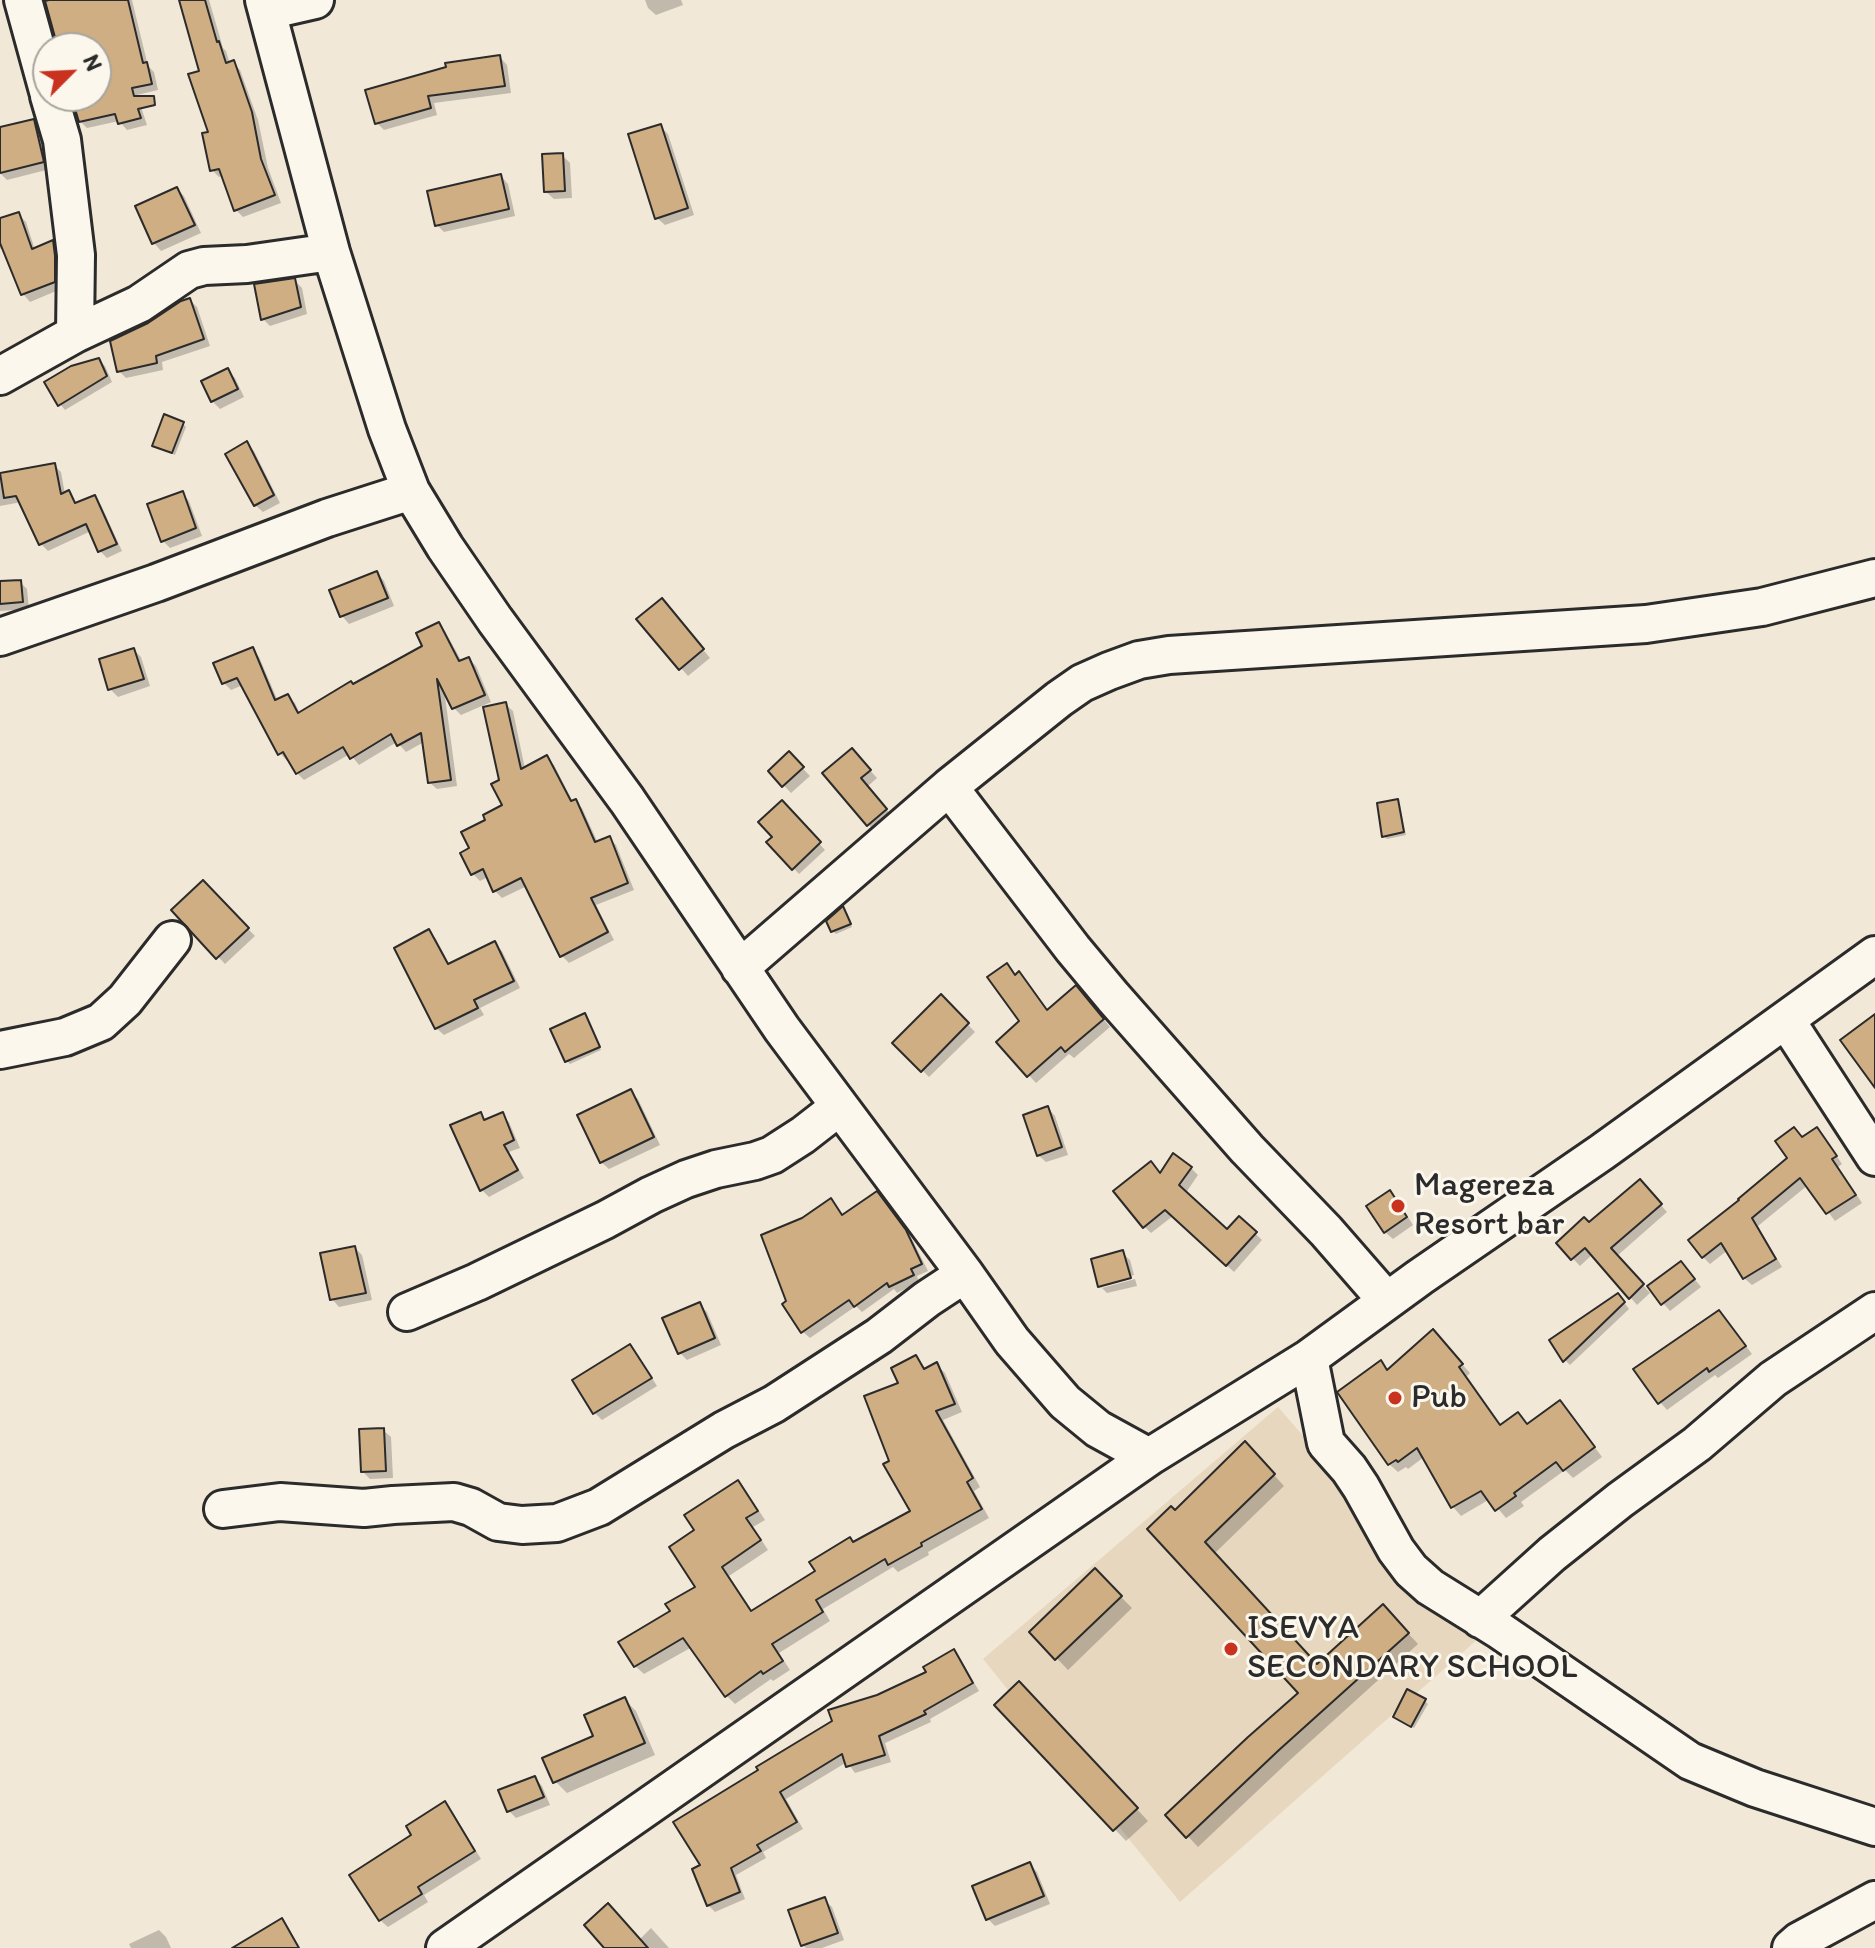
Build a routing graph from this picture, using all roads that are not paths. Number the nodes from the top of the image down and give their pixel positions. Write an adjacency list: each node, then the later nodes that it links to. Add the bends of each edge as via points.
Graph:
1 (23, 0): 4 (street)
2 (315, 0): 3 (street)
3 (266, 6): 6 (street)
4 (32, 33)
5 (54, 112): 7 (street, via 75,240)
6 (331, 252): 7 (street, via 189,270 139,304); 9 (street)
7 (75, 334): 8 (street)
8 (0, 376)
9 (411, 491): 11 (street); 15 (street, via 495,620 627,800)
10 (1875, 578): 12 (street, via 1762,607 1646,624 1139,660 1082,683)
11 (0, 637)
12 (949, 787): 15 (street); 21 (street, via 1113,997)
13 (172, 940): 17 (street, via 101,1022 65,1037)
14 (1875, 955): 16 (street)
15 (740, 968): 18 (street)
16 (1786, 1020): 19 (street); 21 (street)
17 (0, 1050)
18 (839, 1107): 20 (street); 23 (street, via 772,1155 686,1179)
19 (1875, 1157)
20 (965, 1274): 25 (street, via 1012,1341 1065,1402 1098,1429); 26 (street, via 774,1404 599,1507 557,1523 498,1522 454,1502 364,1508 280,1502)
21 (1387, 1301): 24 (street)
22 (1875, 1311): 27 (street, via 1773,1379 1552,1554)
23 (407, 1312)
24 (1309, 1358): 25 (street); 27 (street, via 1326,1443 1361,1487 1396,1550 1430,1587)
25 (1149, 1457): 30 (street)
26 (223, 1509)
27 (1480, 1619): 28 (street, via 1690,1761)
28 (1875, 1827)
29 (1875, 1900): 31 (street)
30 (445, 1948)
31 (1791, 1948)

